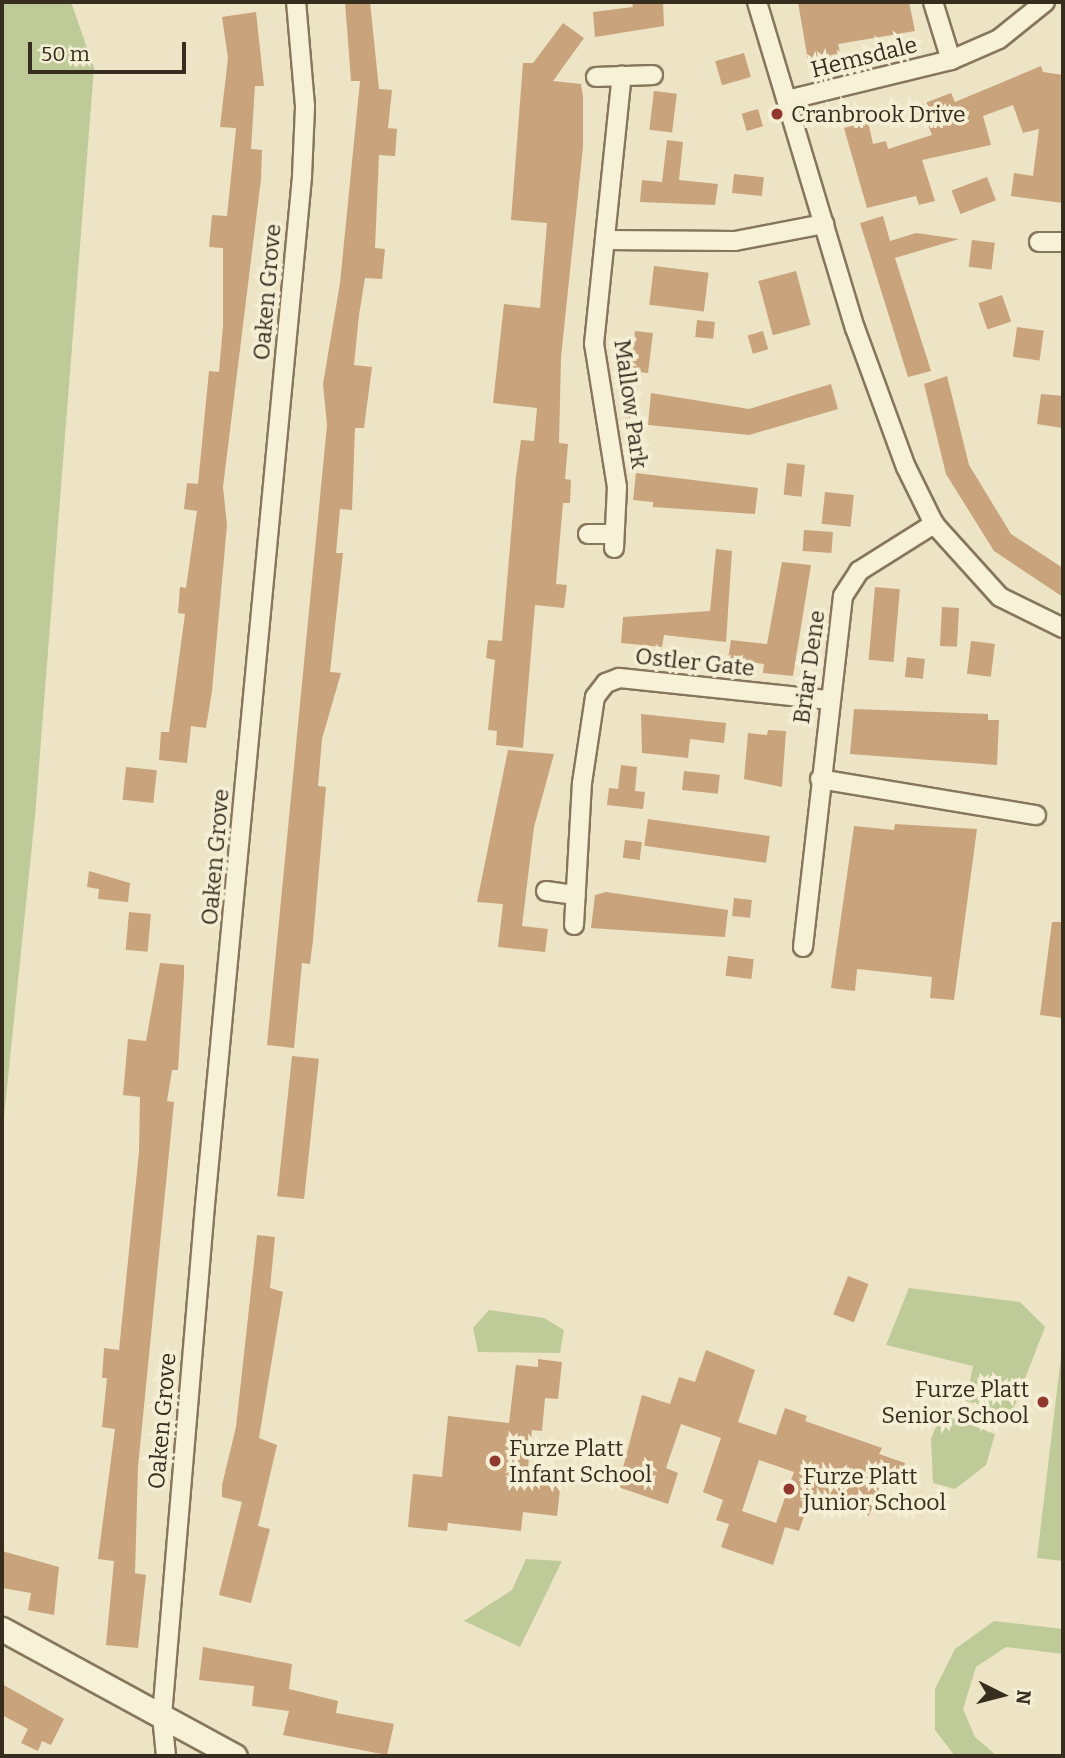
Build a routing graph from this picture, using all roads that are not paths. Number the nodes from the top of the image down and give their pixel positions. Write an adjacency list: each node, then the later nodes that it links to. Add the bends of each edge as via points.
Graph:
1 (296, 2): 25 (street, Oaken Grove, via 305,106 302,176)
2 (757, 2): 9 (street)
3 (933, 2): 5 (street, Hemsdale)
4 (1045, 2): 5 (street, Hemsdale, via 999,38)
5 (951, 60): 9 (street, Hemsdale)
6 (622, 75): 7 (street); 8 (street); 11 (street, Mallow Park)
7 (653, 75)
8 (596, 77)
9 (787, 100): 10 (street)
10 (824, 224): 11 (street, via 735,241); 14 (street, via 906,467)
11 (606, 240): 15 (street, Mallow Park, via 594,344 617,487 614,541)
12 (1040, 242): 13 (street)
13 (1063, 242)
14 (934, 524): 16 (street, via 1000,597); 17 (street, Briar Dene, via 859,571 843,596)
15 (588, 534)
16 (1063, 628)
17 (828, 700): 18 (street, Briar Dene); 21 (street, Ostler Gate, via 619,678 606,684 595,697 584,771)
18 (820, 779): 19 (street); 23 (street, Briar Dene)
19 (1036, 815)
20 (545, 891): 21 (street)
21 (576, 895): 22 (street, Ostler Gate)
22 (574, 925)
23 (803, 947)
24 (2, 1629): 25 (street)
25 (162, 1716): 26 (street, Oaken Grove); 27 (street)
26 (166, 1756)
27 (235, 1756)

